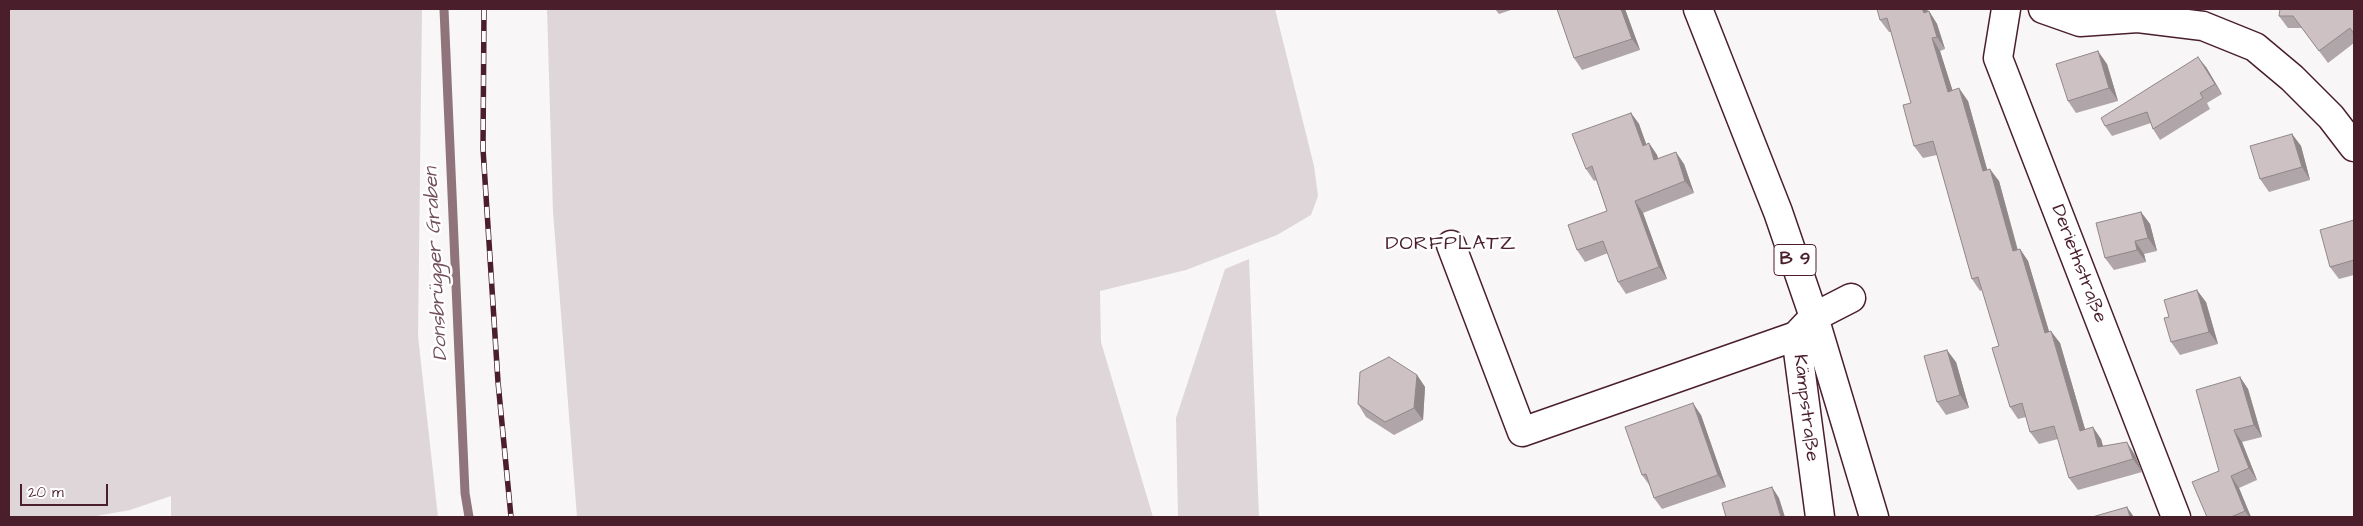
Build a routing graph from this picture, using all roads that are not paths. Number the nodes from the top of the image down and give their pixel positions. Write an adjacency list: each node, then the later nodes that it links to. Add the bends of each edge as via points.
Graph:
1 (1698, 9): 8 (street, B 9, via 1778,212)
2 (2006, 9): 11 (street, Deriethstraße, via 1998,58)
3 (2043, 9): 4 (street, via 2080,22)
4 (2210, 18): 5 (street, via 2292,78 2331,117)
5 (2354, 147)
6 (1452, 244): 8 (street, via 1522,432)
7 (1851, 298): 8 (street)
8 (1805, 326): 9 (street, Kämpstraße); 10 (street, B 9)
9 (1820, 517)
10 (1874, 517)
11 (2176, 517)

